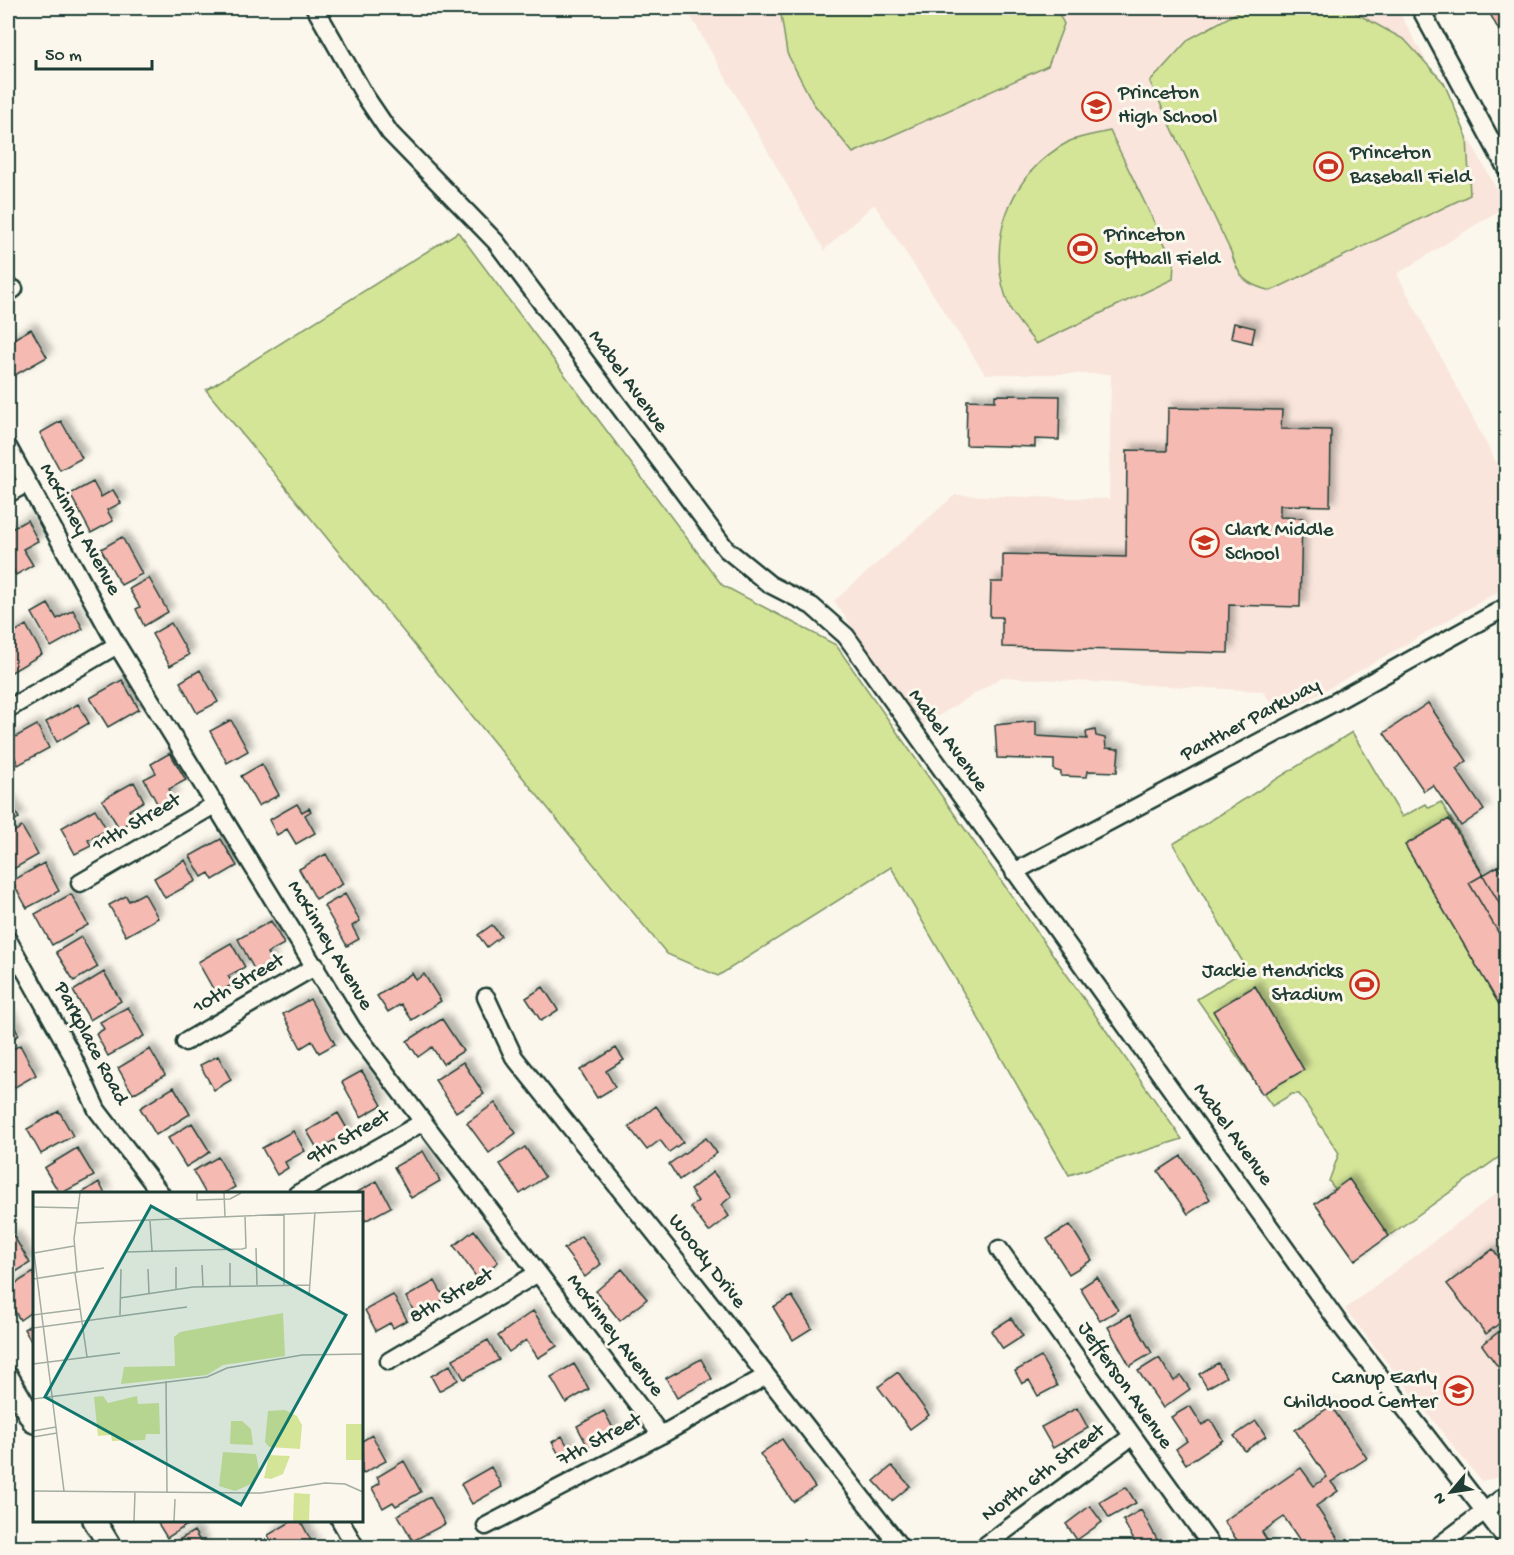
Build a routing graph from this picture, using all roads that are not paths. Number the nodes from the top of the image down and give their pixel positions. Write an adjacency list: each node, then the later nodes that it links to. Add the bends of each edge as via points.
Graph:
1 (315, 8): 11 (street, Mabel Avenue, via 390,133 496,242 726,549 769,584 812,606 846,636)
2 (1420, 8): 3 (street)
3 (1506, 168)
4 (8, 447): 5 (street, McKinney Avenue)
5 (27, 483): 6 (street); 8 (street, McKinney Avenue)
6 (8, 494)
7 (1506, 607): 11 (street, Panther Parkway)
8 (117, 645): 9 (street); 10 (street, McKinney Avenue)
9 (8, 709)
10 (216, 804): 12 (street, 11th Street); 14 (street, McKinney Avenue)
11 (1014, 872): 29 (street, Mabel Avenue, via 1341,1326)
12 (80, 883)
13 (8, 940): 18 (street, Parkplace Road, via 71,1053 97,1110)
14 (316, 966): 16 (street, 10th Street); 17 (street, McKinney Avenue, via 352,1028)
15 (486, 997): 23 (street, Woody Drive, via 514,1057)
16 (185, 1042)
17 (423, 1122): 19 (street, 9th Street); 21 (street, McKinney Avenue)
18 (159, 1192)
19 (300, 1192)
20 (999, 1249): 27 (street, Jefferson Avenue)
21 (538, 1273): 22 (street, 8th Street); 26 (street, McKinney Avenue)
22 (389, 1361)
23 (766, 1376): 26 (street, 7th Street); 36 (street, Woody Drive)
24 (8, 1378): 25 (street)
25 (33, 1420)
26 (661, 1435): 32 (street, 7th Street)
27 (1131, 1437): 37 (street, North 6th Street); 38 (street, Jefferson Avenue)
28 (1506, 1495): 29 (street)
29 (1485, 1511): 33 (street, Mabel Avenue); 39 (street)
30 (95, 1522): 34 (street)
31 (341, 1522): 35 (street)
32 (486, 1526)
33 (1506, 1539)
34 (111, 1548)
35 (356, 1548)
36 (901, 1548)
37 (982, 1548)
38 (1213, 1548)
39 (1436, 1548)

